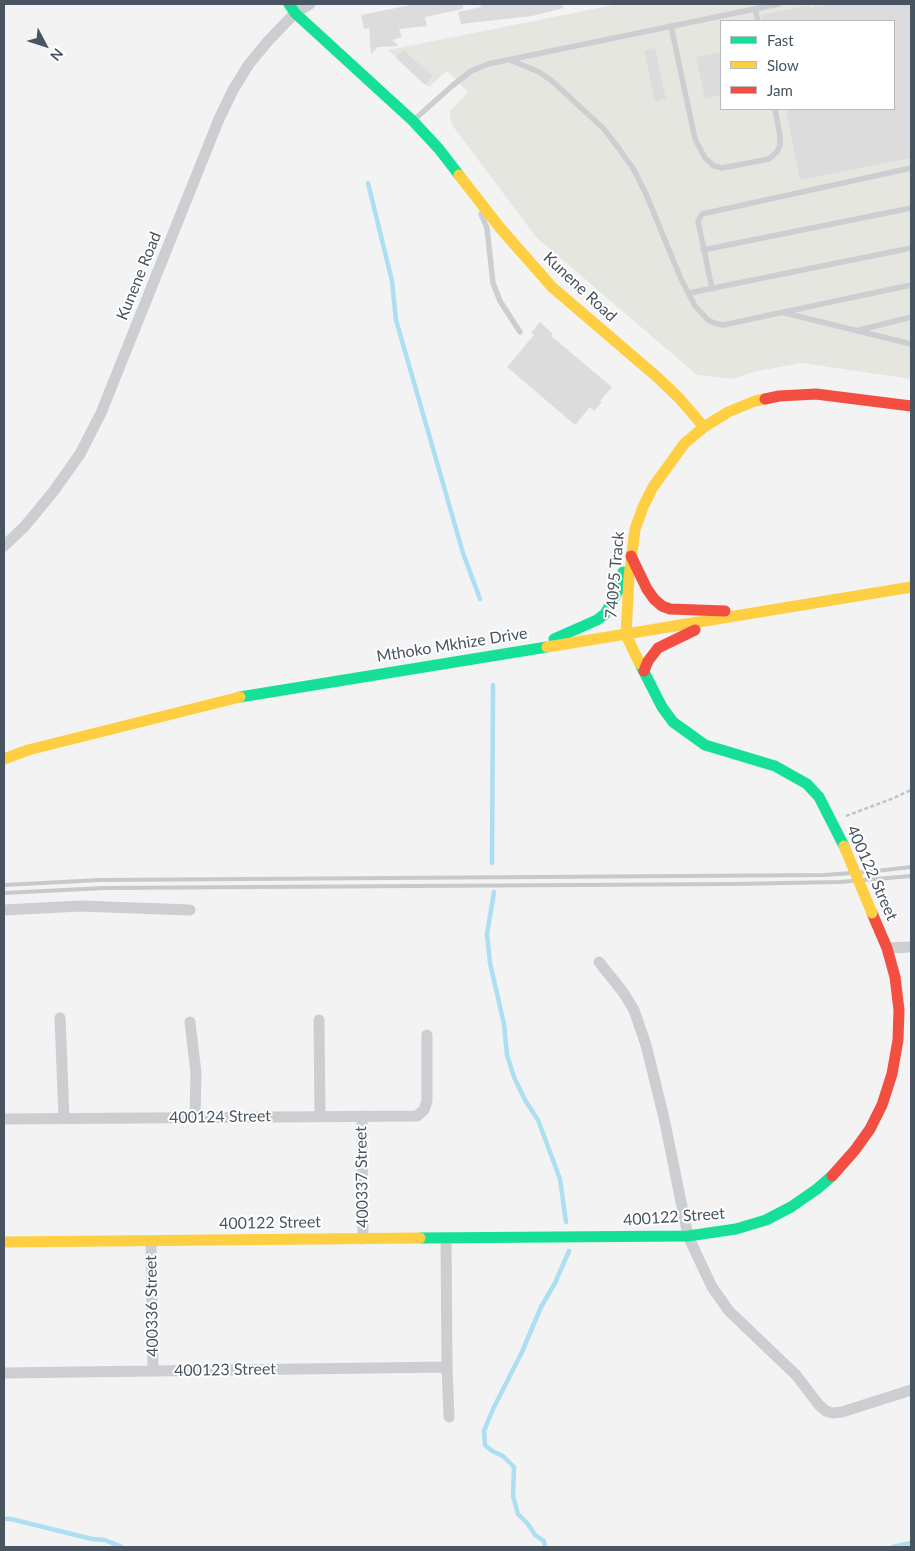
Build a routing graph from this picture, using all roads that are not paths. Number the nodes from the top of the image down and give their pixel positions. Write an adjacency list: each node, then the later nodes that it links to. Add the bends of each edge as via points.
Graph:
1 (310, 4): 3 (street, Kunene Road)
2 (779, 4): 4 (lane)
3 (292, 8): 9 (street, Kunene Road); 26 (street, Kunene Road, via 249,64 226,104 101,413 80,454 25,526)
4 (756, 9): 5 (lane); 6 (lane)
5 (758, 20)
6 (671, 26): 7 (lane); 8 (lane, via 695,139 705,158 714,166 722,168 770,159 780,145)
7 (510, 60): 9 (lane, via 471,71); 17 (lane, via 551,80 603,128 617,146 646,194)
8 (775, 110)
9 (413, 121): 11 (street, Kunene Road)
10 (911, 168): 13 (lane, via 702,214 698,221)
11 (471, 189): 21 (lane, via 487,228 493,283 500,301); 24 (street, Kunene Road, via 552,287 657,377)
12 (911, 208): 13 (lane)
13 (703, 250): 16 (lane)
14 (911, 250): 16 (lane)
15 (911, 285): 18 (lane)
16 (712, 289): 17 (lane)
17 (689, 293): 18 (lane, via 696,306 714,323)
18 (782, 312): 20 (lane)
19 (911, 317): 20 (lane)
20 (858, 331): 22 (lane)
21 (520, 332)
22 (911, 344)
23 (911, 406): 24 (street, 74095 Track, via 816,394 779,396 728,412)
24 (704, 427): 25 (street, 74095 Track, via 684,444 662,471)
25 (635, 529): 27 (street, 74095 Track); 32 (street, via 618,591 605,614 585,626)
26 (4, 546)
27 (631, 556): 29 (street, via 654,599 662,606 683,610); 31 (street, 74095 Track)
28 (911, 587): 29 (street, Mthoko Mkhize Drive)
29 (765, 612): 30 (street, Mthoko Mkhize Drive)
30 (717, 620): 31 (street, Mthoko Mkhize Drive); 33 (street, via 658,648)
31 (626, 635): 32 (street, Mthoko Mkhize Drive); 33 (street, 400122 Street)
32 (526, 650): 34 (street, Mthoko Mkhize Drive, via 237,697 28,750)
33 (644, 671): 38 (street, 400122 Street, bridge, via 662,707 684,731 705,744 775,766 807,784 819,797 844,846)
34 (4, 759)
35 (4, 910): 36 (street, via 80,906)
36 (190, 910)
37 (911, 947): 38 (street)
38 (887, 948): 49 (street, 400122 Street, via 898,1002 898,1040 892,1074 870,1129 830,1178 791,1207 766,1220 736,1229)
39 (600, 962): 49 (street, via 634,1010 646,1045)
40 (60, 1018): 47 (street)
41 (319, 1020): 44 (street)
42 (190, 1022): 46 (street, via 196,1073)
43 (427, 1035): 45 (street, 400124 Street, via 427,1101 424,1110 417,1116)
44 (320, 1116): 45 (street, 400124 Street); 46 (street, 400124 Street)
45 (362, 1116): 50 (street, 400337 Street)
46 (195, 1117): 47 (street, 400124 Street)
47 (64, 1118): 48 (street, 400124 Street)
48 (4, 1120)
49 (688, 1236): 51 (street, 400122 Street); 57 (street, via 712,1288 729,1311 796,1375 826,1410 842,1412)
50 (363, 1238): 51 (street, 400122 Street); 52 (street, 400122 Street)
51 (446, 1238): 54 (street)
52 (151, 1241): 53 (street, 400122 Street); 55 (street, 400336 Street)
53 (4, 1242)
54 (447, 1367): 55 (street, 400123 Street); 58 (street)
55 (153, 1371): 56 (street, 400123 Street)
56 (4, 1373)
57 (911, 1390)
58 (450, 1417)

